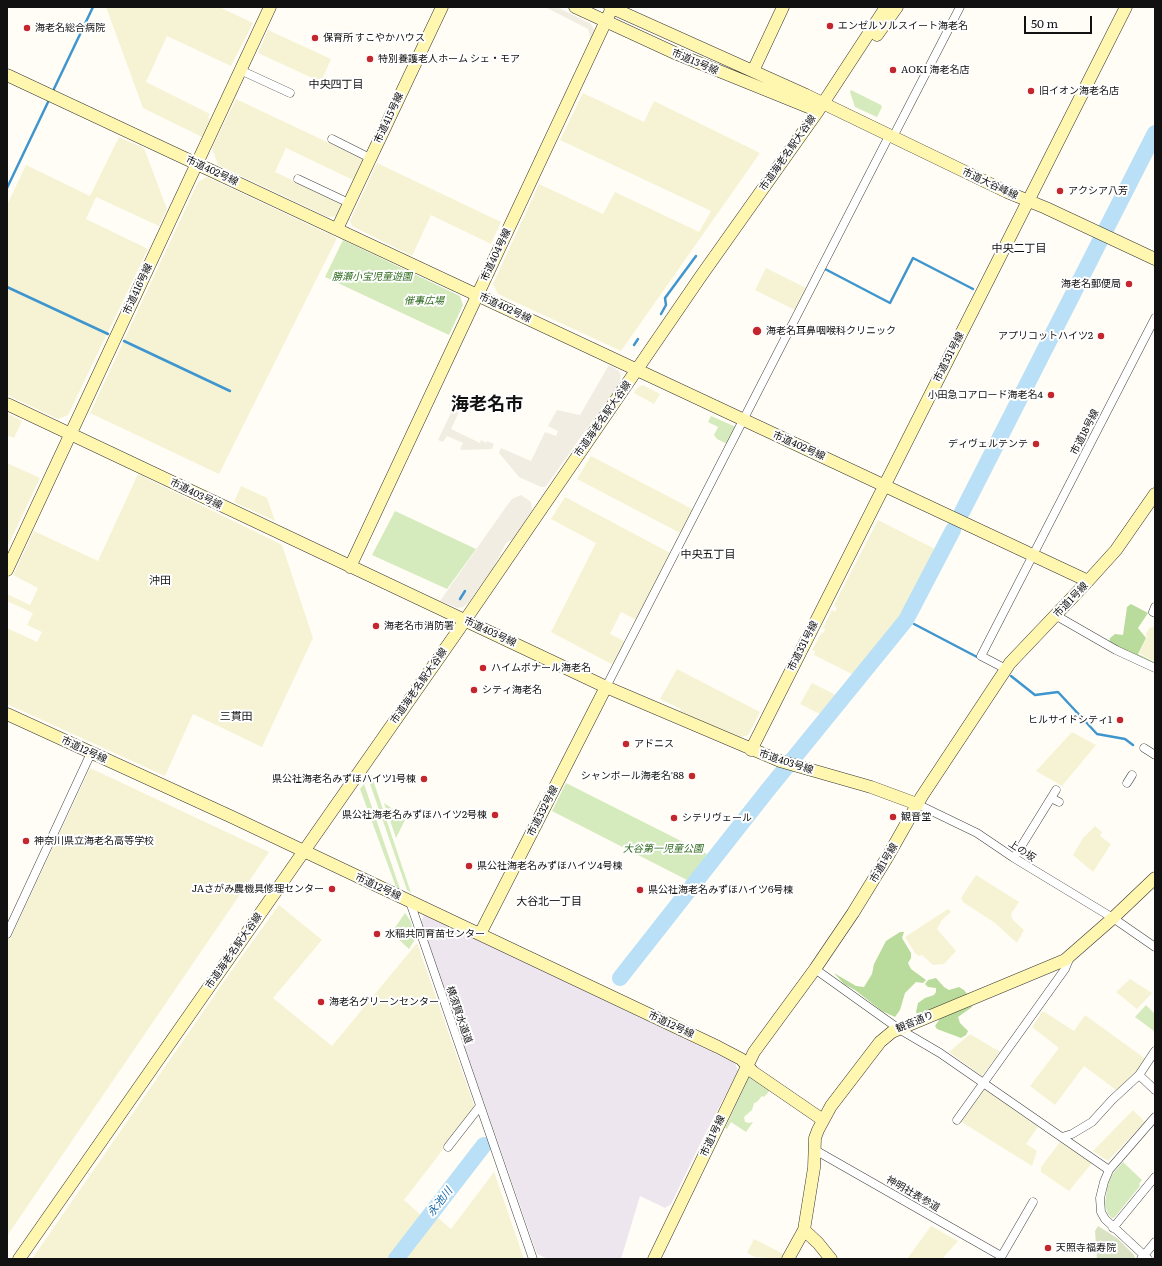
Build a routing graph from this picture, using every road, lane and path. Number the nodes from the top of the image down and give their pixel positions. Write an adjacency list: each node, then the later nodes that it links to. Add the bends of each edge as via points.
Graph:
1 (270, 7): 11 (street, 市道416号線)
2 (442, 7): 18 (street, 市道415号線)
3 (575, 7): 10 (street, 市道13号線)
4 (612, 7): 10 (street, 市道404号線); 12 (street, 市道13号線)
5 (783, 7): 12 (street)
6 (886, 7): 15 (street, 市道海老名駅大谷線)
7 (897, 7): 15 (street, 市道海老名駅大谷線)
8 (960, 7): 16 (street)
9 (1126, 7): 21 (street, 市道331号線)
10 (606, 21): 15 (street, 市道13号線, via 677,54); 25 (street, 市道404号線)
11 (240, 70): 14 (street); 19 (street, 市道416号線)
12 (753, 71): 15 (street, 市道13号線)
13 (7, 75): 19 (street, 市道402号線)
14 (290, 93)
15 (822, 106): 16 (street, 市道大谷峰線); 27 (street, 市道海老名駅大谷線)
16 (891, 136): 21 (street, 市道大谷峰線); 29 (street)
17 (332, 139): 18 (street)
18 (370, 158): 22 (street, 市道415号線)
19 (197, 164): 23 (street, 市道402号線); 30 (street, 市道416号線)
20 (298, 179): 22 (street)
21 (1028, 201): 24 (street, 市道大谷峰線); 31 (street, 市道331号線)
22 (349, 203): 23 (street, 市道415号線)
23 (337, 229): 25 (street, 市道402号線)
24 (1155, 259)
25 (477, 295): 27 (street, 市道402号線); 34 (street, 市道404号線)
26 (1155, 318): 33 (street, 市道18号線)
27 (637, 371): 29 (street, 市道402号線); 38 (street, 市道海老名駅大谷線)
28 (7, 404): 30 (street, 市道403号線)
29 (744, 421): 31 (street, 市道402号線); 41 (street)
30 (70, 433): 34 (street, 市道403号線); 35 (street, 市道416号線)
31 (884, 484): 33 (street, 市道402号線); 44 (street, 市道331号線)
32 (1155, 494): 36 (street, 市道1号線, via 1116,550)
33 (1033, 556): 36 (street, 市道402号線); 40 (street, 市道18号線, via 981,656)
34 (350, 567): 38 (street, 市道403号線)
35 (7, 570)
36 (1088, 581): 37 (street, 市道1号線)
37 (1055, 615): 39 (street, via 1116,650); 40 (street, 市道1号線)
38 (465, 620): 41 (street, 市道403号線); 51 (street, 市道海老名駅大谷線)
39 (1155, 668)
40 (1006, 669): 50 (street, 市道1号線)
41 (606, 687): 44 (street, 市道403号線); 57 (street, 市道332号線)
42 (7, 714): 45 (street, 市道12号線)
43 (1144, 748): 46 (street)
44 (751, 750): 50 (street, 市道403号線)
45 (91, 753): 51 (street, 市道12号線); 56 (street)
46 (1155, 755)
47 (1132, 775): 48 (street)
48 (1127, 783)
49 (1056, 790): 52 (street, via 1055,800)
50 (917, 804): 52 (street, 上の坂, via 977,833); 60 (street, 市道1号線, via 884,863)
51 (303, 852): 54 (street, 市道12号線); 82 (street, 市道海老名駅大谷線)
52 (1014, 858): 55 (street, 上の坂)
53 (1155, 878): 55 (street, 観音通り)
54 (410, 902): 57 (street, 市道12号線); 67 (street, 横須賀水道道)
55 (1113, 918): 58 (street, 上の坂); 59 (street, 観音通り)
56 (7, 934)
57 (480, 934): 63 (street, 市道12号線, via 718,1047)
58 (1155, 947)
59 (1070, 956): 61 (street, 観音通り, via 1059,963); 65 (street, via 1065,969)
60 (815, 969): 61 (street); 63 (street, 市道1号線)
61 (900, 1029): 65 (street); 69 (street, 観音通り, via 880,1042)
62 (1155, 1051): 64 (street)
63 (746, 1064): 69 (street, 市道12号線, via 753,1072); 84 (street, 市道1号線)
64 (1139, 1076): 66 (street); 71 (street, via 1092,1122)
65 (984, 1082): 70 (street); 71 (street)
66 (1155, 1090)
67 (480, 1106): 72 (street); 83 (street, 横須賀水道道)
68 (1155, 1117): 74 (street)
69 (823, 1120): 73 (street, 観音通り, via 815,1138)
70 (957, 1120)
71 (1062, 1137): 74 (street)
72 (448, 1147)
73 (815, 1150): 78 (street, 観音通り); 80 (street, 神明社表参道)
74 (1109, 1170): 77 (street, via 1101,1190 1100,1206 1105,1219)
75 (1155, 1177): 77 (street)
76 (1033, 1202): 80 (street)
77 (1113, 1228): 81 (street)
78 (804, 1230): 85 (street, 観音通り); 86 (street)
79 (1155, 1242): 81 (street)
80 (1000, 1257)
81 (1144, 1258)
82 (19, 1259)
83 (533, 1259)
84 (654, 1259)
85 (788, 1259)
86 (831, 1259)

